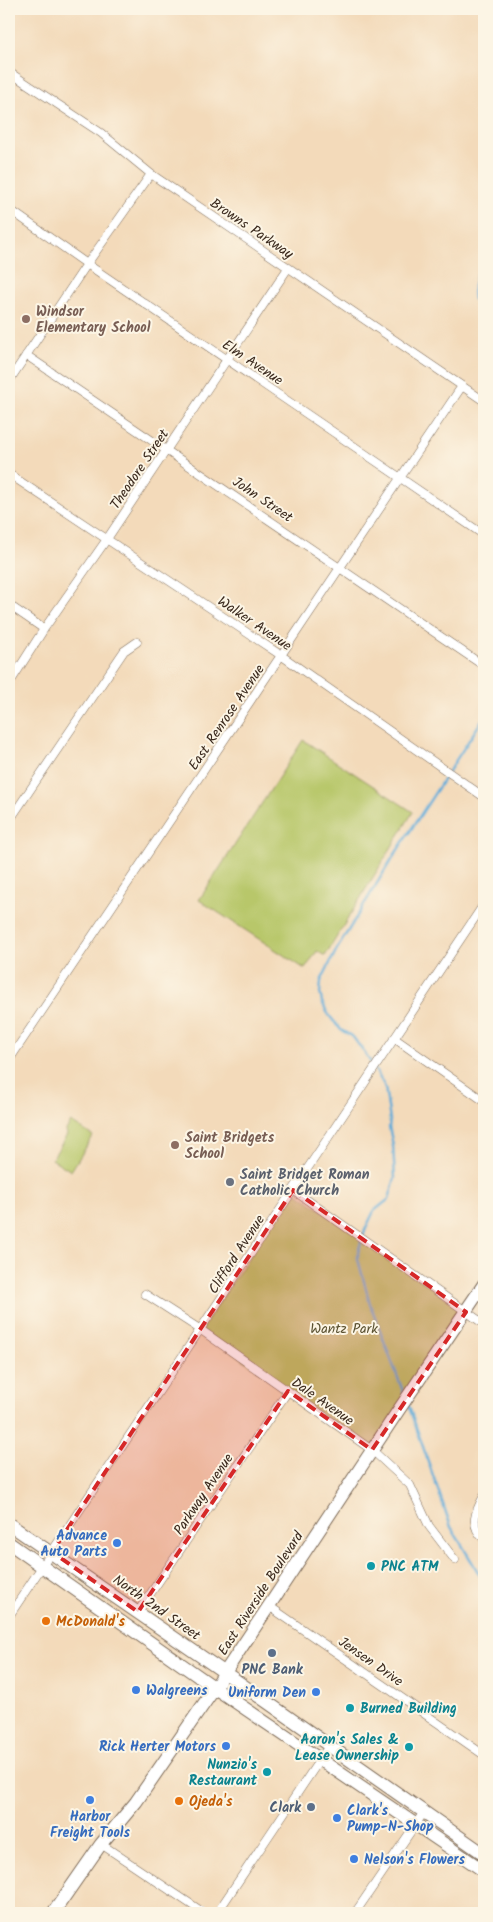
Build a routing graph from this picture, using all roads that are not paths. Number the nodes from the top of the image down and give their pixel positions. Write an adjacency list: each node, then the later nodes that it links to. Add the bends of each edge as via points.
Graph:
1 (9, 72): 2 (street, Browns Parkway, via 101,133)
2 (152, 174): 4 (street); 5 (street, Browns Parkway)
3 (9, 209): 4 (street, Elm Avenue)
4 (87, 264): 6 (street); 7 (street, Elm Avenue)
5 (288, 268): 7 (street, Theodore Street); 9 (street, Browns Parkway)
6 (26, 355): 8 (street); 11 (street, John Street)
7 (226, 359): 11 (street, Theodore Street); 13 (street, Elm Avenue)
8 (9, 381)
9 (462, 386): 10 (street, Browns Parkway); 13 (street, East Renrose Avenue)
10 (484, 401)
11 (167, 449): 15 (street, Theodore Street); 16 (street, John Street)
12 (9, 474): 15 (street, Walker Avenue)
13 (400, 477): 14 (street, Elm Avenue); 16 (street, East Renrose Avenue)
14 (484, 535)
15 (107, 539): 18 (street, Theodore Street); 20 (street, Walker Avenue)
16 (340, 567): 20 (street, East Renrose Avenue); 21 (street, John Street)
17 (9, 605): 18 (street)
18 (44, 629): 22 (street, Theodore Street)
19 (137, 642): 24 (street, via 124,651)
20 (282, 656): 23 (street, Walker Avenue); 27 (street, East Renrose Avenue)
21 (484, 666)
22 (9, 684)
23 (484, 797)
24 (9, 821)
25 (484, 904): 26 (street, Clifford Avenue)
26 (394, 1038): 28 (street); 29 (street, Clifford Avenue)
27 (9, 1060)
28 (484, 1100)
29 (293, 1190): 32 (street); 34 (street, Clifford Avenue)
30 (484, 1284): 32 (main road, East Riverside Boulevard)
31 (144, 1294): 34 (street, Dale Avenue)
32 (466, 1312): 33 (street); 36 (main road, East Riverside Boulevard)
33 (484, 1324)
34 (201, 1330): 35 (street, Dale Avenue); 41 (street, Clifford Avenue)
35 (288, 1391): 36 (street, Dale Avenue); 47 (street, Parkway Avenue)
36 (372, 1450): 42 (street, Dale Avenue, via 410,1485 430,1526); 45 (main road, East Riverside Boulevard)
37 (484, 1496): 39 (street, via 475,1513 474,1524)
38 (9, 1524): 41 (main road, North 2nd Street)
39 (484, 1539)
40 (9, 1543): 43 (main road)
41 (52, 1552): 43 (street, Clifford Avenue); 44 (main road, North 2nd Street)
42 (455, 1560)
43 (43, 1566): 46 (main road); 48 (street, Clifford Avenue)
44 (111, 1593): 46 (main road); 47 (main road, North 2nd Street)
45 (269, 1606): 49 (main road, East Riverside Boulevard); 52 (street, Jensen Drive)
46 (101, 1608): 50 (main road)
47 (138, 1612): 49 (main road, North 2nd Street)
48 (9, 1616)
49 (225, 1672): 50 (main road, East Riverside Boulevard); 51 (main road, North 2nd Street)
50 (215, 1688): 53 (main road); 56 (main road, East Riverside Boulevard, via 136,1802)
51 (329, 1746): 53 (street); 54 (main road, North 2nd Street)
52 (484, 1754)
53 (320, 1760): 55 (main road); 61 (street)
54 (424, 1812): 55 (street); 57 (main road, North 2nd Street)
55 (416, 1824): 58 (main road); 62 (street)
56 (101, 1844): 59 (main road, East Riverside Boulevard); 60 (street)
57 (484, 1854)
58 (484, 1871)
59 (53, 1913)
60 (204, 1913)
61 (217, 1913)
62 (355, 1913)

